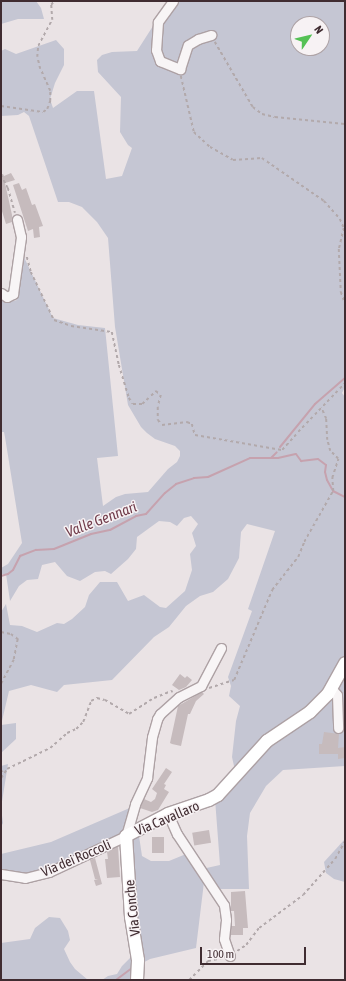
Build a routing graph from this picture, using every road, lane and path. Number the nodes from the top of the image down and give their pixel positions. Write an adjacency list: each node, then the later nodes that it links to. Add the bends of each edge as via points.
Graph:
1 (54, 1): 5 (path, via 51,5 52,20 38,46 37,57 50,91 47,109 43,112)
2 (173, 1): 4 (street, via 158,22 156,50 160,62)
3 (211, 35): 4 (street, via 198,39 188,46); 6 (path, via 254,107 262,114)
4 (180, 68): 9 (path, via 194,132 210,147 233,160 262,158 324,201 340,219)
5 (1, 106)
6 (345, 124)
7 (1, 175): 8 (path, via 8,188)
8 (16, 219): 10 (street, via 21,237)
9 (344, 228): 12 (path, via 340,249 341,292)
10 (20, 245): 11 (street, via 13,294 8,297); 14 (path, via 54,320 71,326 112,332 129,398 133,404 142,404 156,391 161,395 158,420 162,425 187,422 192,424 195,435 282,450)
11 (1, 293)
12 (345, 302)
13 (345, 384): 14 (path)
14 (321, 408): 19 (path, via 326,419 330,451 338,459 332,478 333,491 298,557 272,590 234,680 208,688)
15 (1, 632): 18 (path, via 18,639 14,660)
16 (221, 648): 19 (street)
17 (345, 663): 20 (street, Via Cavallaro)
18 (1, 684)
19 (201, 686): 21 (street, Via Cavallaro)
20 (331, 688): 22 (street, via 337,695); 26 (street, Via Cavallaro, via 310,712 267,741 218,795)
21 (179, 697): 24 (path, via 172,691 165,693 128,714 97,698 91,701 76,729 67,733 50,748 22,764 11,767); 27 (street, Via Cavallaro, via 157,720 152,737 147,778 135,804)
22 (338, 728)
23 (1, 770): 24 (path)
24 (4, 774): 25 (path)
25 (1, 778)
26 (168, 814): 27 (street, Via Cavallaro); 30 (street, via 177,834 224,904 224,939)
27 (126, 836): 29 (street, Via dei Roccoli, via 49,872 25,878); 31 (street, Via Conche, via 131,917 138,960)
28 (345, 841): 30 (path, via 334,859 303,895 260,928 246,945)
29 (1, 874)
30 (230, 956): 32 (path, via 208,961)
31 (137, 980)
32 (189, 980)

